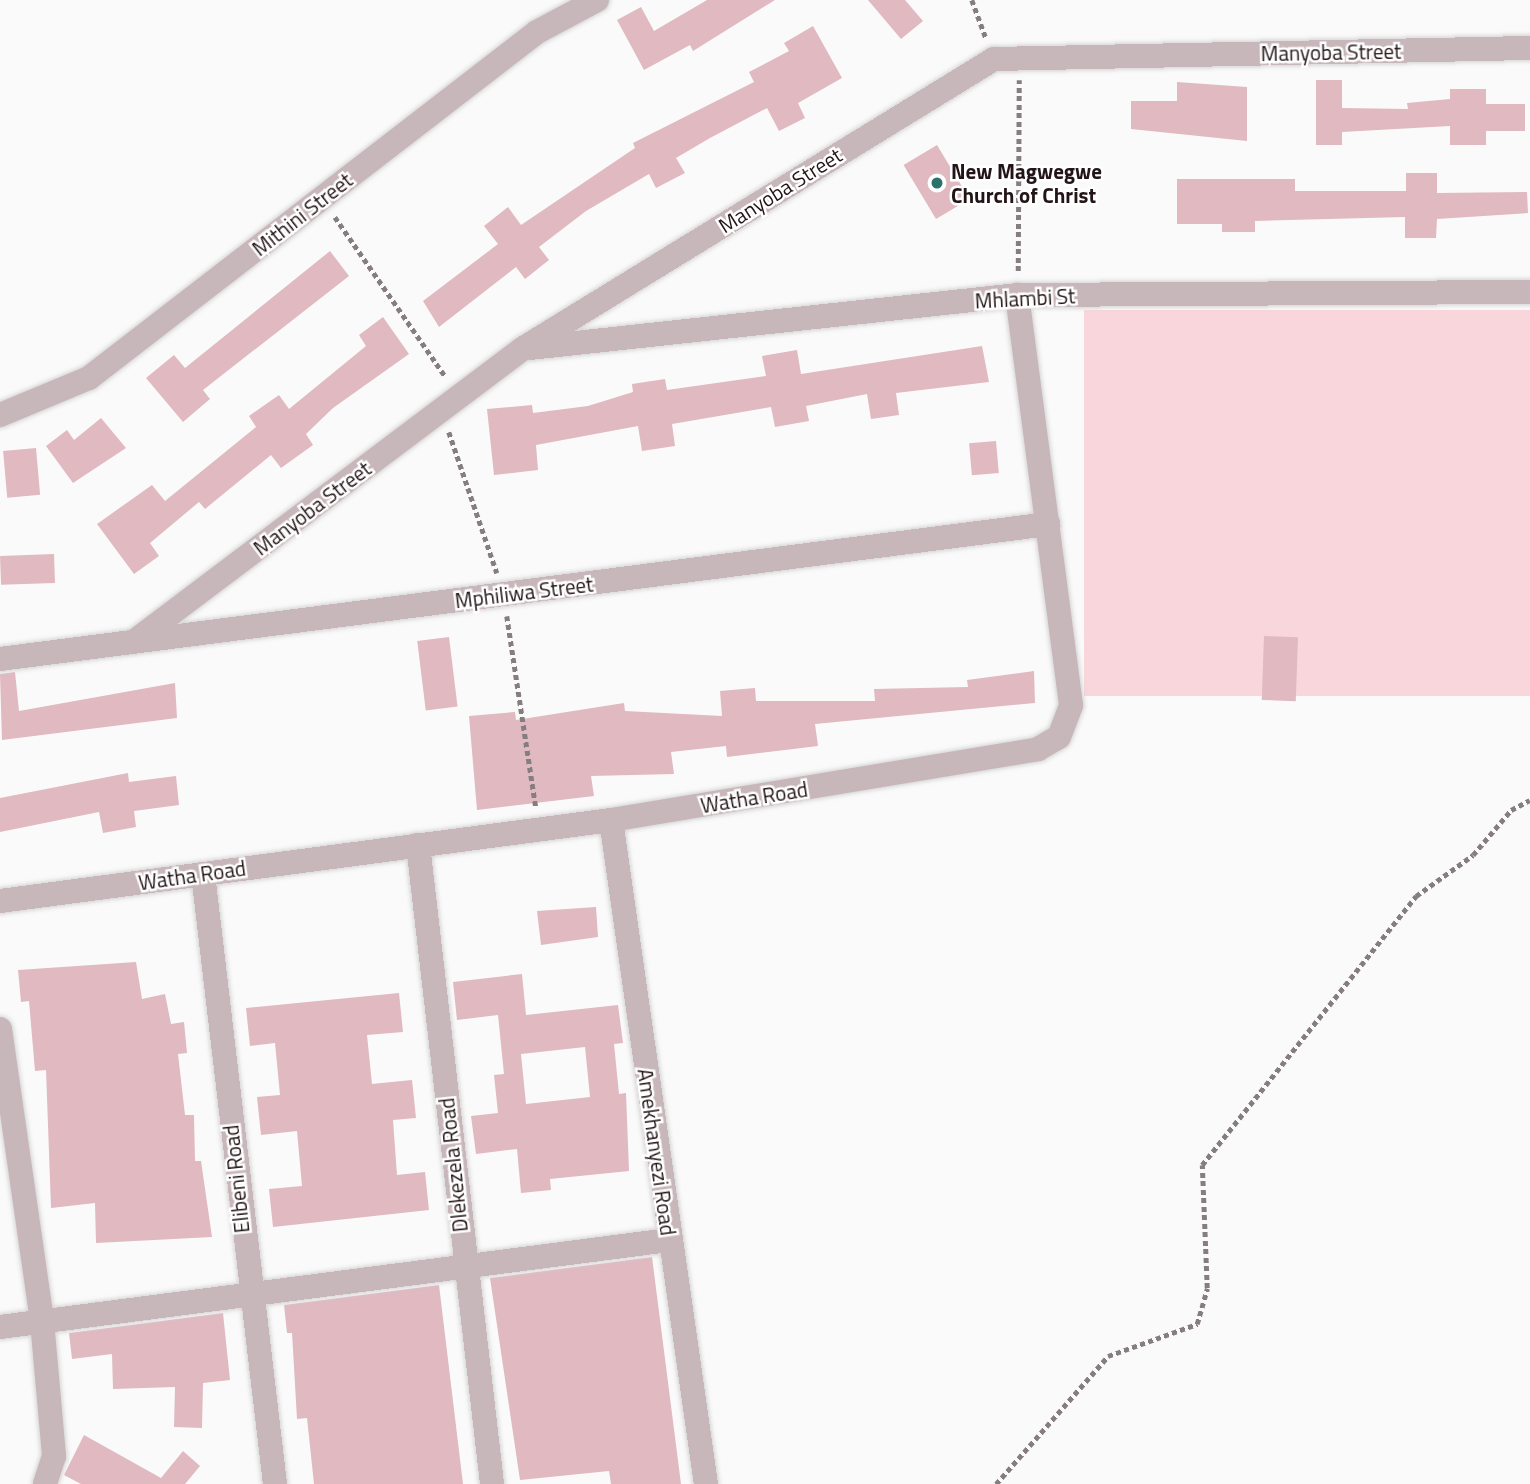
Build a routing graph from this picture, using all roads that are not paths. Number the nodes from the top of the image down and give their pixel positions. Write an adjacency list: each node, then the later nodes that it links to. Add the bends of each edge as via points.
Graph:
1 (597, 0): 6 (street, Mithini Street, via 537,32 89,378)
2 (1530, 48): 5 (street, Manyoba Street, via 994,58)
3 (1530, 292): 4 (street, Mhlambi St)
4 (1017, 295): 5 (street, Mhlambi St); 7 (street, Watha Road)
5 (522, 349): 8 (street, Manyoba Street)
6 (0, 415)
7 (1048, 524): 8 (street, Mphiliwa Street); 10 (street, Watha Road, via 1071,705 1059,737 1038,749)
8 (136, 640): 9 (street, Mphiliwa Street)
9 (0, 659)
10 (611, 820): 11 (street, Watha Road); 15 (street, Amekhanyezi Road)
11 (418, 845): 12 (street, Watha Road); 16 (street, Dlekezela Road)
12 (203, 874): 13 (street, Watha Road); 17 (street, Elibeni Road)
13 (0, 901)
14 (0, 1029): 18 (street)
15 (669, 1240): 16 (street); 23 (street, Amekhanyezi Road)
16 (464, 1265): 17 (street); 22 (street, Dlekezela Road)
17 (249, 1295): 18 (street); 21 (street, Elibeni Road)
18 (42, 1321): 19 (street); 20 (street, via 54,1456)
19 (0, 1327)
20 (44, 1484)
21 (275, 1484)
22 (492, 1484)
23 (706, 1484)

